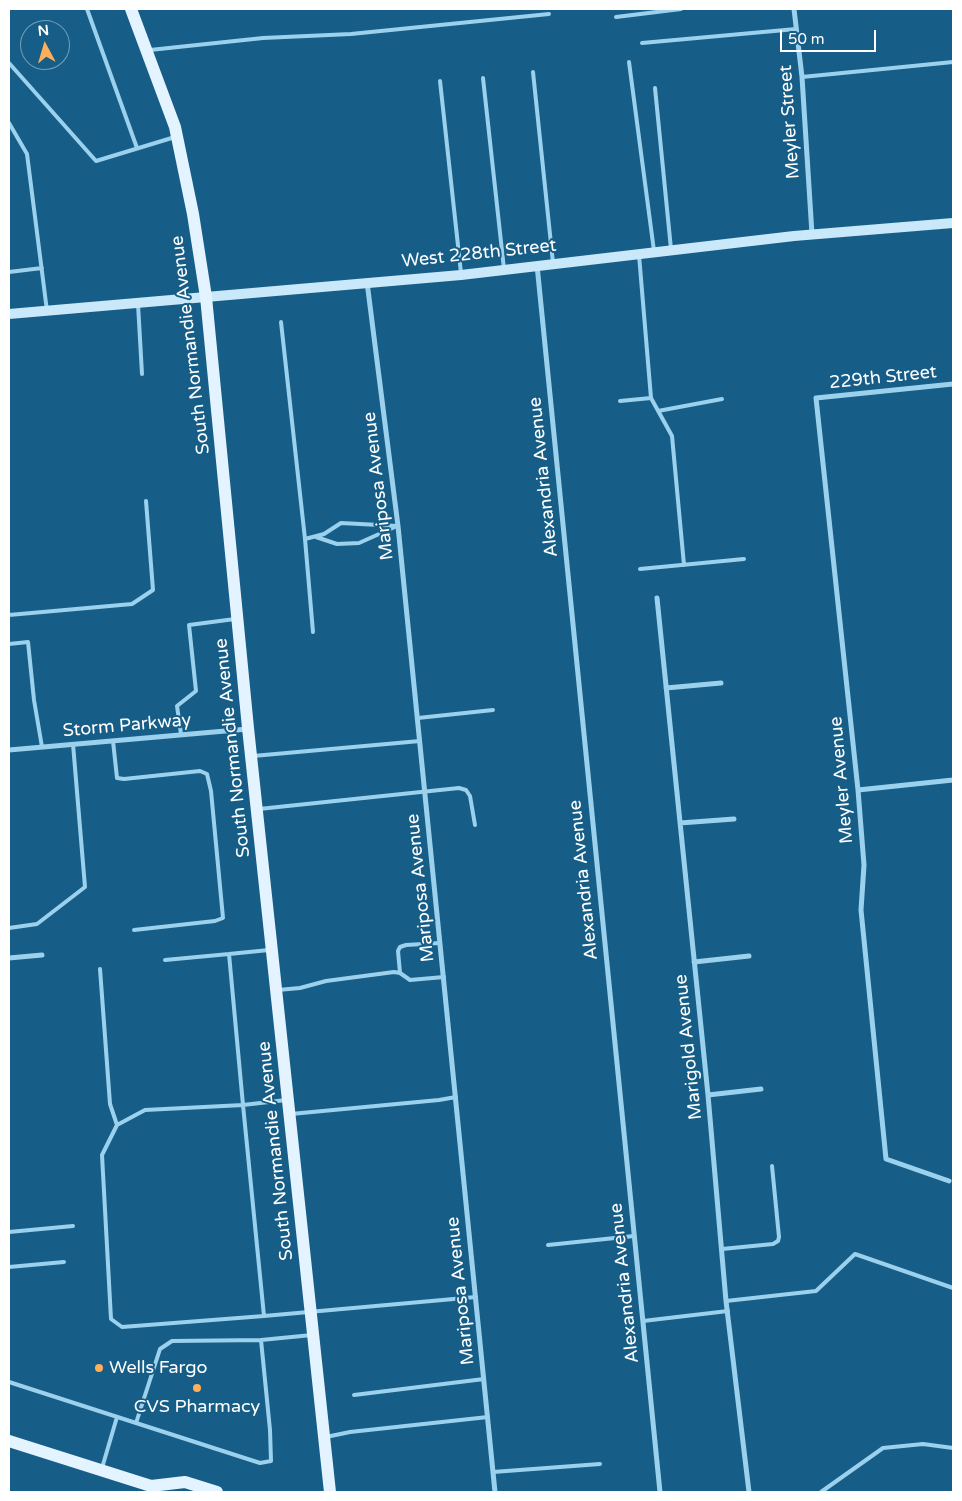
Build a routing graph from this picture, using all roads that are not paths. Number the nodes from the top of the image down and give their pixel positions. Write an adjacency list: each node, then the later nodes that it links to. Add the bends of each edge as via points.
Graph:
1 (87, 9): 20 (lane)
2 (131, 9): 9 (main road, South Normandie Avenue)
3 (680, 9): 6 (lane)
4 (794, 9): 7 (street, Meyler Street)
5 (549, 14): 9 (lane)
6 (616, 17)
7 (796, 28): 8 (lane); 14 (street, Meyler Street)
8 (642, 44)
9 (148, 50): 19 (main road, South Normandie Avenue)
10 (629, 62): 24 (lane)
11 (953, 62): 14 (lane)
12 (9, 63): 20 (lane, via 96,161)
13 (533, 72): 26 (lane)
14 (802, 77): 22 (street, Meyler Street)
15 (482, 78): 29 (lane)
16 (440, 81): 31 (lane)
17 (655, 88): 23 (lane)
18 (9, 123): 28 (lane, via 28,154)
19 (177, 136): 20 (lane); 33 (main road, South Normandie Avenue)
20 (137, 148)
21 (953, 223): 22 (street, West 228th Street)
22 (812, 234): 23 (street, West 228th Street)
23 (671, 249): 24 (street, West 228th Street)
24 (654, 251): 25 (street, West 228th Street)
25 (639, 253): 26 (street, West 228th Street); 40 (lane)
26 (553, 263): 27 (street, West 228th Street)
27 (537, 265): 29 (street, West 228th Street); 101 (street, Alexandria Avenue)
28 (42, 268): 30 (lane); 35 (lane)
29 (504, 269): 31 (street, West 228th Street)
30 (9, 272)
31 (461, 274): 32 (street, West 228th Street)
32 (367, 282): 33 (street, West 228th Street); 46 (street, Mariposa Avenue)
33 (206, 297): 34 (street, West 228th Street); 54 (main road, South Normandie Avenue)
34 (138, 304): 35 (street, West 228th Street); 38 (lane)
35 (47, 311): 36 (street, West 228th Street)
36 (9, 314)
37 (281, 322): 48 (lane)
38 (142, 374)
39 (953, 384): 41 (street, 229th Street)
40 (651, 398): 43 (lane); 44 (lane)
41 (816, 398): 70 (street, Meyler Avenue)
42 (722, 399): 44 (lane)
43 (620, 401)
44 (658, 411): 50 (lane, via 672,436)
45 (146, 501): 53 (lane, via 153,590 132,604)
46 (398, 526): 47 (lane, via 341,523); 47 (lane, via 359,543 337,544); 60 (street, Mariposa Avenue)
47 (316, 537): 48 (lane)
48 (305, 539): 55 (lane)
49 (744, 559): 50 (lane)
50 (684, 564): 51 (lane)
51 (640, 569)
52 (657, 598): 58 (street, Marigold Avenue)
53 (9, 615)
54 (238, 619): 61 (main road, South Normandie Avenue); 62 (lane, via 189,625 196,691 177,706)
55 (313, 632)
56 (9, 644): 66 (lane, via 28,642)
57 (721, 683): 58 (street)
58 (666, 688): 74 (street, Marigold Avenue)
59 (493, 710): 60 (lane)
60 (418, 718): 64 (street, Mariposa Avenue)
61 (248, 728): 62 (street, Storm Parkway); 68 (main road, South Normandie Avenue)
62 (181, 734): 63 (street, Storm Parkway)
63 (113, 741): 65 (street, Storm Parkway); 77 (lane, via 117,778 200,771 207,774 212,791 224,918)
64 (420, 741): 68 (lane); 71 (street, Mariposa Avenue)
65 (72, 744): 66 (street, Storm Parkway); 76 (lane, via 85,887 37,924)
66 (42, 747): 67 (street, Storm Parkway)
67 (9, 750)
68 (251, 756): 72 (main road, South Normandie Avenue)
69 (953, 780): 70 (street)
70 (858, 790): 98 (street, Meyler Avenue, via 864,865 861,910 886,1159)
71 (425, 793): 72 (lane); 75 (lane, via 459,788 466,790); 78 (street, Mariposa Avenue)
72 (257, 809): 79 (main road, South Normandie Avenue)
73 (734, 819): 74 (street)
74 (680, 824): 85 (street, Marigold Avenue)
75 (475, 825)
76 (9, 928)
77 (134, 930)
78 (440, 943): 87 (lane, via 400,947); 88 (street, Mariposa Avenue)
79 (272, 950): 81 (lane); 89 (main road, South Normandie Avenue)
80 (42, 954): 83 (street)
81 (229, 954): 84 (lane); 94 (lane)
82 (749, 956): 85 (street)
83 (9, 958)
84 (165, 960)
85 (694, 962): 91 (street, Marigold Avenue)
86 (100, 969): 96 (lane, via 110,1104)
87 (400, 973): 88 (lane, via 410,980); 89 (lane)
88 (444, 977): 92 (street, Mariposa Avenue)
89 (276, 990): 93 (main road, South Normandie Avenue)
90 (762, 1089): 91 (street)
91 (708, 1095): 103 (street, Marigold Avenue)
92 (456, 1097): 95 (lane); 107 (street, Mariposa Avenue)
93 (288, 1100): 94 (lane); 95 (main road, South Normandie Avenue)
94 (243, 1105): 96 (lane, via 145,1110); 111 (lane)
95 (289, 1114): 110 (main road, South Normandie Avenue)
96 (117, 1125): 111 (lane, via 102,1155 111,1319 122,1327)
97 (772, 1166): 103 (lane, via 778,1241)
98 (948, 1181)
99 (73, 1226): 100 (lane)
100 (9, 1232)
101 (634, 1236): 102 (lane); 112 (street, Alexandria Avenue)
102 (548, 1245)
103 (722, 1249): 108 (street, Marigold Avenue)
104 (64, 1262): 105 (lane)
105 (9, 1267)
106 (953, 1288): 108 (lane, via 855,1254 816,1291)
107 (476, 1298): 110 (lane); 115 (street, Mariposa Avenue)
108 (726, 1301): 109 (street, Marigold Avenue)
109 (728, 1311): 112 (lane); 132 (street, Marigold Avenue)
110 (310, 1312): 111 (lane); 113 (main road, South Normandie Avenue)
111 (264, 1316)
112 (643, 1321): 131 (street, Alexandria Avenue)
113 (313, 1335): 114 (lane); 121 (main road, South Normandie Avenue)
114 (261, 1340): 120 (lane, via 172,1341 160,1350); 120 (lane, via 271,1461 260,1463)
115 (484, 1379): 117 (lane); 119 (street, Mariposa Avenue)
116 (9, 1382): 118 (lane)
117 (354, 1395)
118 (117, 1417): 120 (lane); 125 (lane)
119 (488, 1417): 121 (lane, via 350,1432); 126 (street, Mariposa Avenue)
120 (136, 1423)
121 (324, 1438): 129 (main road, South Normandie Avenue)
122 (9, 1441): 125 (main road)
123 (953, 1448): 133 (lane, via 922,1444 883,1448)
124 (600, 1464): 126 (lane)
125 (101, 1470): 127 (main road)
126 (493, 1472): 130 (street, Mariposa Avenue)
127 (154, 1489): 128 (main road, via 184,1482)
128 (217, 1492)
129 (330, 1492)
130 (495, 1492)
131 (660, 1492)
132 (749, 1492)
133 (821, 1492)

